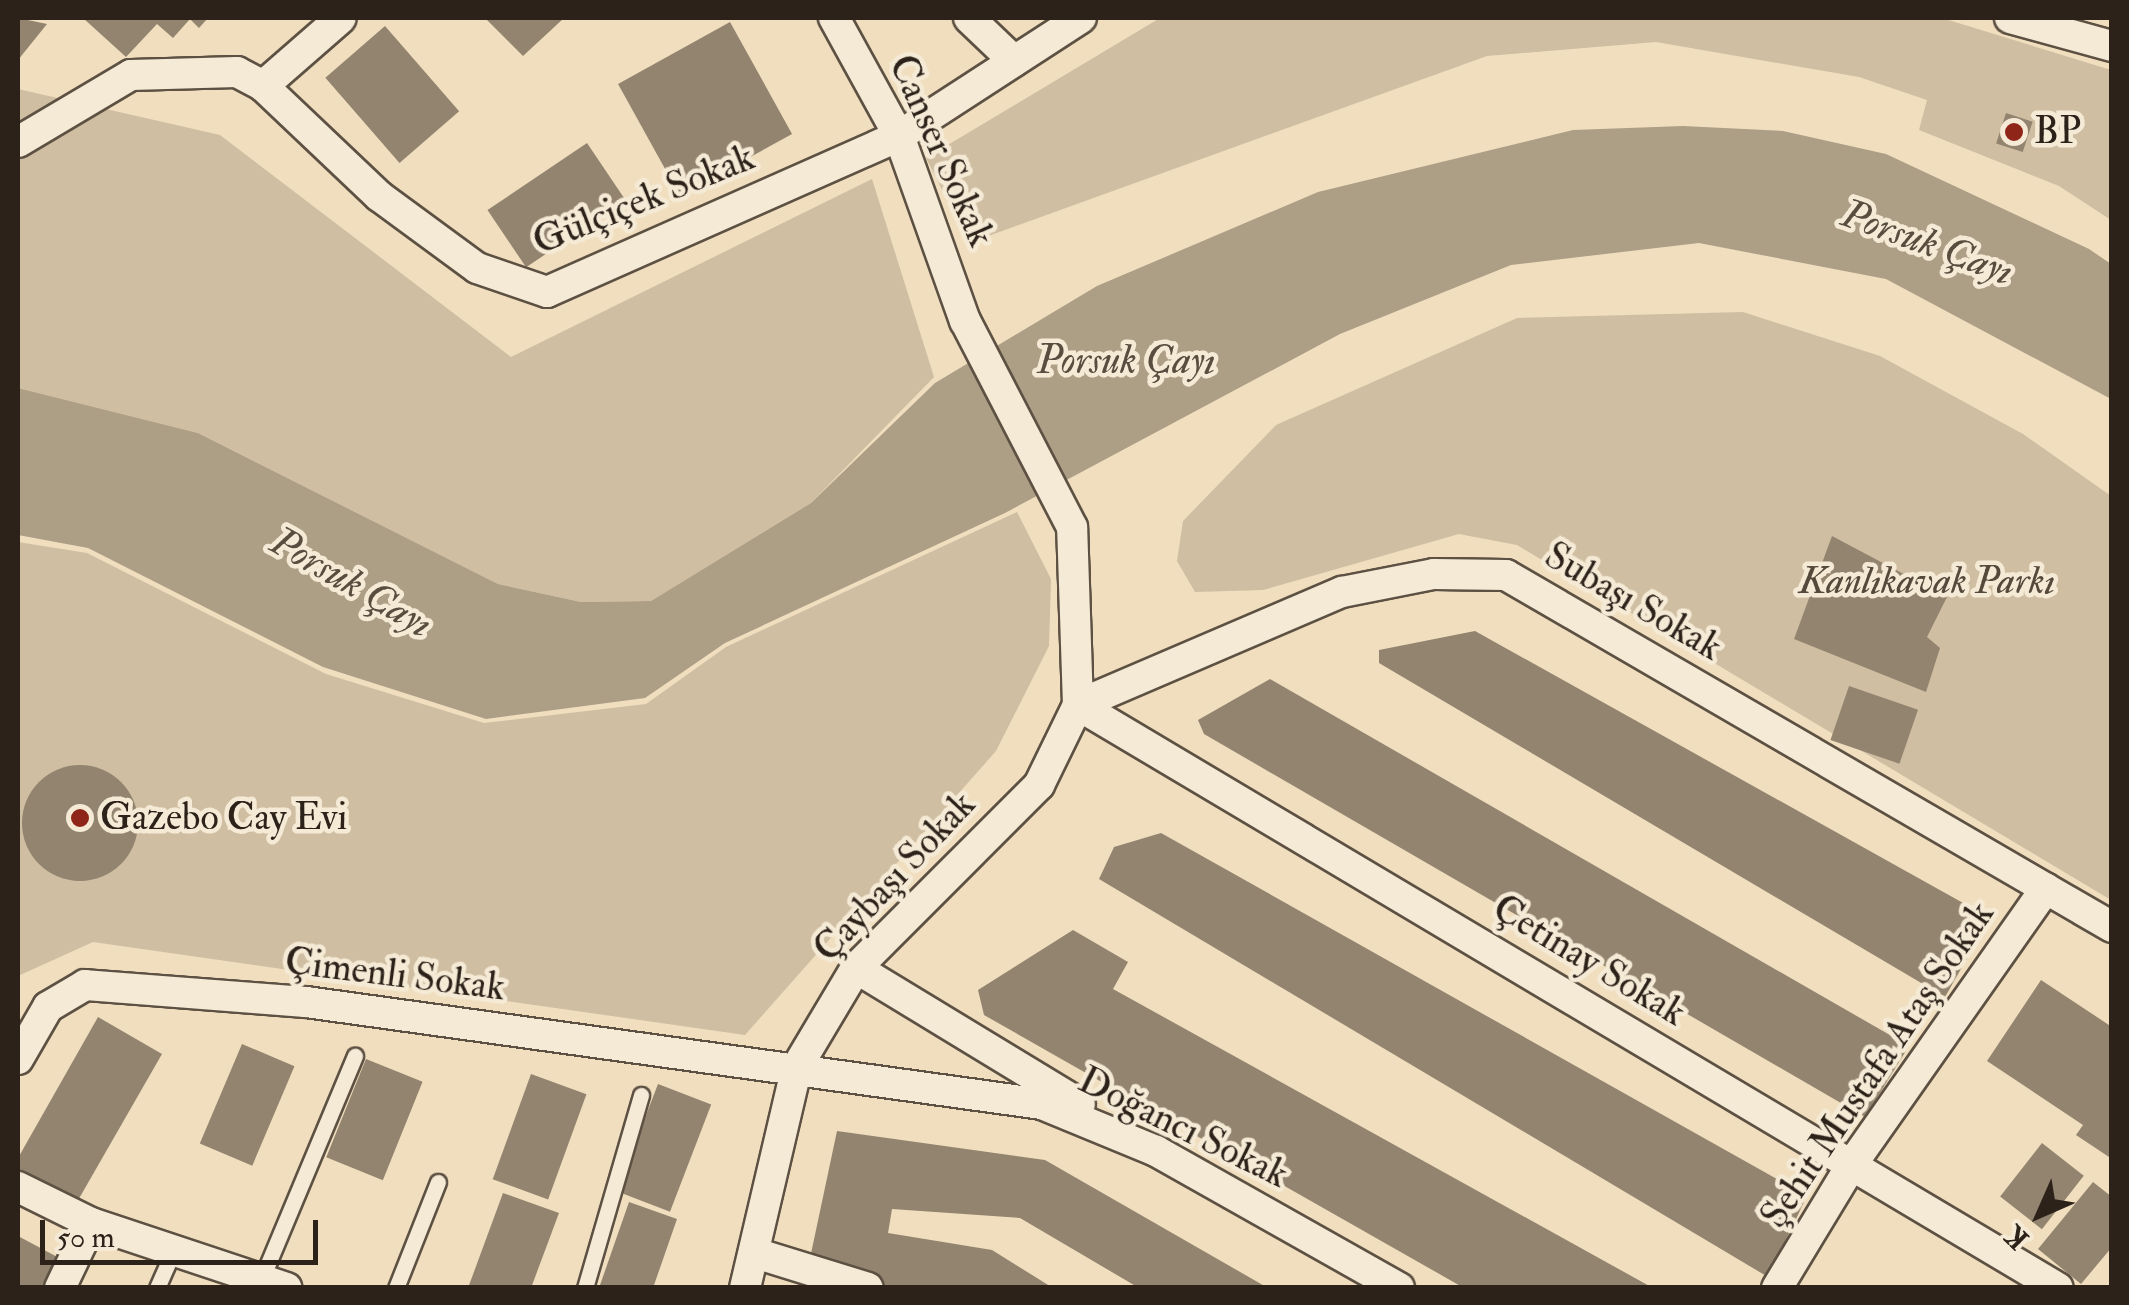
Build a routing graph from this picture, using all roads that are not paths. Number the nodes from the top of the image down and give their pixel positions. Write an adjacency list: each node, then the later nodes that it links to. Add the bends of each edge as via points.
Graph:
1 (341, 18): 8 (street)
2 (834, 18): 9 (street, Canser Sokak)
3 (969, 18): 7 (street)
4 (1081, 18): 7 (street, Gülçiçek Sokak)
5 (2010, 18): 6 (street)
6 (2112, 46)
7 (1014, 61): 9 (street, Gülçiçek Sokak)
8 (263, 86): 9 (street, Gülçiçek Sokak, via 379,196 477,268 546,292); 10 (street, via 236,72 131,75)
9 (898, 136): 11 (street, Canser Sokak, via 964,321 1072,527)
10 (18, 142)
11 (1078, 705): 12 (street, Subaşı Sokak, via 1342,592 1434,574 1506,575); 14 (street, Çaybaşı Sokak, via 1038,785); 20 (street, Çetinay Sokak)
12 (2046, 888): 13 (street, Subaşı Sokak); 20 (street, Şehit Mustafa Ataş Sokak)
13 (2112, 928)
14 (856, 968): 17 (street, Çaybaşı Sokak); 19 (street)
15 (356, 1056): 26 (lane)
16 (18, 1059): 17 (street, Çimenli Sokak, via 48,1007 85,985 306,1002)
17 (797, 1066): 19 (street, Doğancı Sokak, via 1042,1104); 25 (street, Çaybaşı Sokak)
18 (641, 1094): 30 (lane)
19 (1156, 1151): 33 (street, Doğancı Sokak)
20 (1852, 1164): 34 (street, Şehit Mustafa Ataş Sokak); 35 (street, Çetinay Sokak)
21 (438, 1182): 29 (lane)
22 (18, 1187): 23 (street)
23 (91, 1223): 24 (street); 27 (street)
24 (175, 1247): 26 (street); 28 (lane)
25 (755, 1253): 31 (street, Çaybaşı Sokak); 32 (street)
26 (274, 1283)
27 (60, 1288)
28 (157, 1288)
29 (396, 1288)
30 (585, 1288)
31 (745, 1288)
32 (868, 1288)
33 (1399, 1288)
34 (1777, 1288)
35 (2058, 1288)

